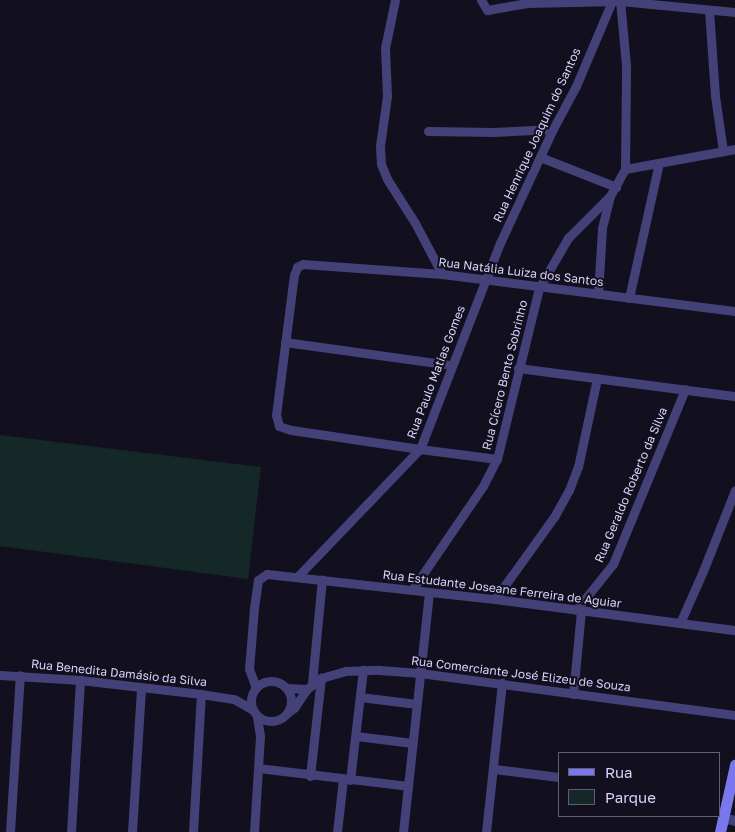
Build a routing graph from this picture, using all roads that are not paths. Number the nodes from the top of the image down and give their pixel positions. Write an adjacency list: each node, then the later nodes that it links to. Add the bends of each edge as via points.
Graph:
1 (395, 0): 15 (street, via 385,48 387,96 380,146 381,164)
2 (481, 0): 3 (street, via 487,10 527,3)
3 (618, 0): 4 (street); 6 (street, Rua Henrique Joaquim do Santos); 12 (street, via 626,65)
4 (709, 10): 5 (street); 9 (street, via 714,96)
5 (735, 12)
6 (554, 129): 7 (street); 10 (street, Rua Henrique Joaquim do Santos)
7 (428, 131)
8 (735, 149): 9 (street)
9 (723, 151): 11 (street)
10 (540, 157): 13 (street); 16 (street, Rua Henrique Joaquim do Santos)
11 (659, 163): 12 (street); 19 (street)
12 (625, 169): 13 (street)
13 (616, 187): 14 (street)
14 (610, 196): 17 (street, Rua Cícero Bento Sobrinho, via 568,238); 18 (street, via 602,228)
15 (442, 274): 16 (street, Rua Natália Luiza dos Santos); 21 (street, Rua Natália Luiza dos Santos, via 303,264 297,267 294,275)
16 (485, 280): 17 (street, Rua Natália Luiza dos Santos); 22 (street, Rua Paulo Matias Gomes)
17 (539, 288): 18 (street, Rua Natália Luiza dos Santos); 23 (street, Rua Cícero Bento Sobrinho)
18 (598, 294): 19 (street, Rua Natália Luiza dos Santos)
19 (629, 298): 20 (street, Rua Natália Luiza dos Santos)
20 (735, 311)
21 (285, 342): 22 (street); 27 (street, via 276,416 279,426)
22 (451, 365): 27 (street, Rua Paulo Matias Gomes)
23 (518, 368): 24 (street); 28 (street, Rua Cícero Bento Sobrinho)
24 (597, 378): 25 (street); 34 (street, via 570,490)
25 (685, 389): 26 (street); 35 (street, Rua Geraldo Roberto da Silva, via 613,564)
26 (735, 396)
27 (420, 449): 28 (street); 30 (street, Rua Paulo Matias Gomes)
28 (498, 459): 32 (street, Rua Cícero Bento Sobrinho)
29 (735, 490): 36 (street)
30 (298, 576): 31 (street, Rua Estudante Joseane Ferreira de Aguiar); 47 (street, Rua Estudante Joseane Ferreira de Aguiar, via 267,574 258,580 249,669)
31 (322, 579): 32 (street, Rua Estudante Joseane Ferreira de Aguiar); 43 (street)
32 (412, 590): 33 (street, Rua Estudante Joseane Ferreira de Aguiar)
33 (429, 592): 34 (street, Rua Estudante Joseane Ferreira de Aguiar); 39 (street)
34 (495, 599): 35 (street, Rua Estudante Joseane Ferreira de Aguiar)
35 (579, 611): 36 (street, Rua Estudante Joseane Ferreira de Aguiar); 49 (street)
36 (680, 623): 37 (street, Rua Estudante Joseane Ferreira de Aguiar)
37 (735, 630)
38 (363, 670): 39 (street, Rua Comerciante José Elizeu de Souza); 43 (street, Rua Comerciante José Elizeu de Souza, via 340,672); 50 (street)
39 (420, 673): 44 (street, Rua Comerciante José Elizeu de Souza); 52 (street)
40 (0, 675): 41 (street, Rua Benedita Damásio da Silva)
41 (20, 675): 42 (street, Rua Benedita Damásio da Silva); 69 (street)
42 (80, 680): 45 (street, Rua Benedita Damásio da Silva); 70 (street)
43 (313, 683): 46 (street, Rua Comerciante José Elizeu de Souza); 54 (street); 63 (street)
44 (502, 683): 49 (street, Rua Comerciante José Elizeu de Souza); 62 (street)
45 (141, 687): 48 (street, Rua Benedita Damásio da Silva); 71 (street)
46 (287, 688): 47 (street, via 274,681 264,682); 54 (street, via 291,701)
47 (255, 690): 51 (street, Rua Benedita Damásio da Silva); 53 (street, via 251,704)
48 (201, 694): 51 (street, Rua Benedita Damásio da Silva); 72 (street)
49 (573, 694): 55 (street, Rua Comerciante José Elizeu de Souza)
50 (360, 697): 52 (street); 58 (street)
51 (234, 699): 53 (street, Rua Benedita Damásio da Silva)
52 (417, 704): 59 (street)
53 (255, 713): 56 (street, via 262,720); 57 (street)
54 (287, 713): 56 (street)
55 (735, 715)
56 (276, 720): 57 (street)
57 (260, 736): 61 (street)
58 (356, 736): 59 (street); 65 (street)
59 (413, 743): 66 (street)
60 (735, 765): 67 (main road)
61 (258, 768): 63 (street); 73 (street)
62 (494, 769): 64 (street); 76 (street)
63 (310, 776): 65 (street)
64 (558, 777)
65 (346, 780): 66 (street); 74 (street)
66 (408, 786): 75 (street)
67 (723, 798): 68 (main road)
68 (729, 819): 77 (main road)
69 (10, 832)
70 (71, 832)
71 (132, 832)
72 (193, 832)
73 (254, 832)
74 (337, 832)
75 (403, 832)
76 (486, 832)
77 (720, 832)

